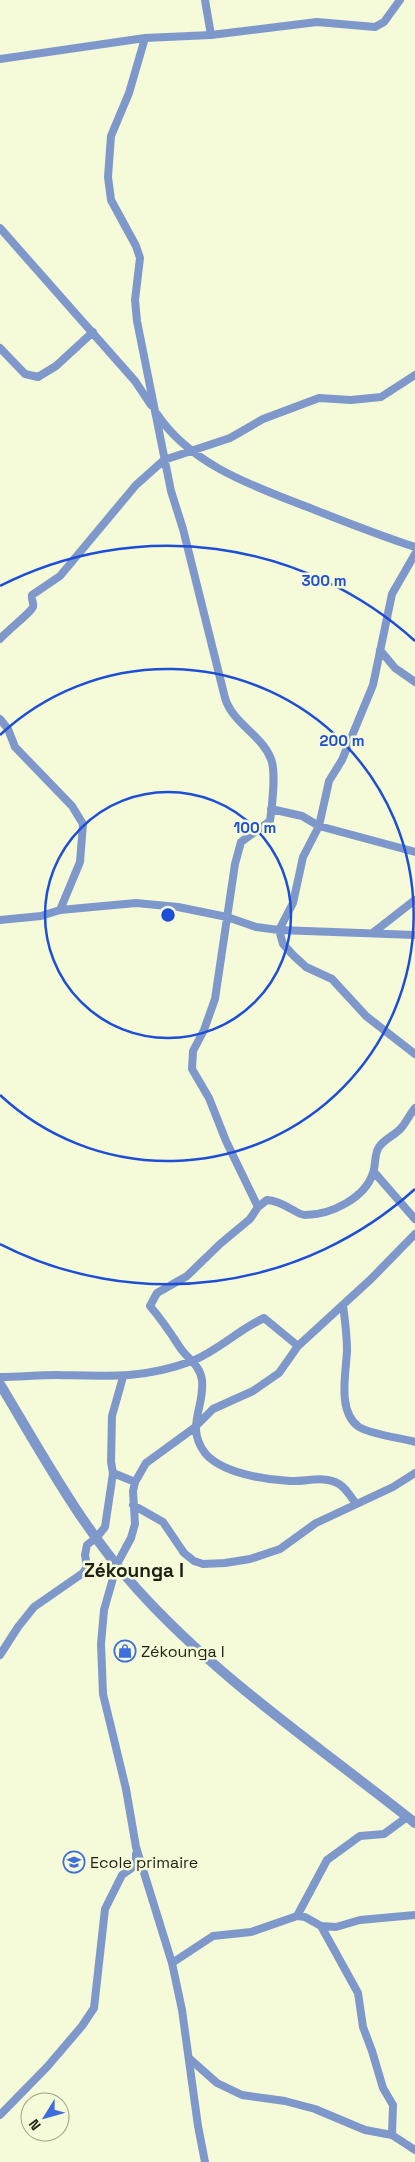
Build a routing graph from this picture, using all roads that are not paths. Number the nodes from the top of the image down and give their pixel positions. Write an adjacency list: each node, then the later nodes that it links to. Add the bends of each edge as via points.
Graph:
1 (205, 0): 3 (street)
2 (400, 0): 3 (street, via 384,22 375,27 317,22)
3 (211, 35): 4 (street)
4 (145, 38): 5 (street); 10 (street, via 129,93 111,136 108,177 111,200 140,258 135,300)
5 (0, 59)
6 (0, 228): 7 (street)
7 (93, 332): 8 (street, via 56,366 38,377 25,374); 10 (street)
8 (0, 348)
9 (415, 376): 11 (street, via 381,397 351,400 319,398 263,419 230,438)
10 (155, 410): 11 (street, via 176,438); 12 (street)
11 (192, 451): 12 (street); 13 (street, via 260,488)
12 (164, 460): 15 (street, via 136,485 60,576 32,595 31,612 18,620); 19 (street, via 227,706 262,745 272,762)
13 (415, 547)
14 (415, 554): 16 (street, via 392,594)
15 (0, 639)
16 (380, 650): 17 (street, via 395,668); 20 (street, via 364,709 342,760 329,781)
17 (415, 682)
18 (0, 719): 23 (street, via 15,747 67,800 83,824 80,862)
19 (272, 809): 20 (street, via 302,816); 24 (street, via 270,821 241,842)
20 (319, 826): 21 (street); 26 (street, via 303,857 293,903)
21 (415, 852)
22 (415, 900): 27 (street)
23 (60, 910): 24 (street, via 136,903); 25 (street)
24 (227, 917): 26 (street, via 256,927); 32 (street, via 215,999 193,1051 192,1069 209,1098)
25 (0, 920)
26 (279, 930): 27 (street); 29 (street, via 283,944 306,967 332,979 366,1016)
27 (374, 932): 28 (street)
28 (415, 935)
29 (415, 1054)
30 (415, 1108): 31 (street, via 401,1129 378,1148)
31 (374, 1172): 32 (street, via 359,1195 328,1211 302,1215 267,1200); 33 (street)
32 (258, 1207): 37 (street, via 250,1219 187,1276 162,1290 150,1306)
33 (415, 1219)
34 (415, 1234): 35 (street)
35 (343, 1305): 36 (street); 42 (street, via 347,1350 344,1393 353,1420 362,1428)
36 (298, 1346): 37 (street, via 264,1318); 41 (street, via 273,1377 253,1391 219,1406)
37 (193, 1360): 39 (street, via 160,1371); 41 (street, via 202,1378)
38 (0, 1376): 39 (street)
39 (123, 1377): 43 (street, via 112,1416)
40 (0, 1384): 48 (street, via 59,1483)
41 (194, 1428): 45 (street, via 146,1463); 46 (street, via 205,1453 216,1462 254,1477 332,1481 346,1490)
42 (415, 1442)
43 (113, 1473): 45 (street); 48 (street, via 105,1527)
44 (415, 1473): 46 (street)
45 (135, 1482): 47 (street)
46 (356, 1504): 47 (street, via 316,1523 280,1548 250,1559 203,1564 184,1554 162,1522)
47 (133, 1505): 49 (street, via 135,1524)
48 (97, 1537): 49 (street); 50 (street, via 87,1546 84,1574 34,1606)
49 (117, 1564): 51 (street, via 149,1601 228,1677); 52 (street, via 104,1610 104,1694)
50 (0, 1655)
51 (411, 1820): 54 (street, via 384,1834 360,1836 327,1860)
52 (136, 1847): 56 (street); 58 (street, via 136,1865 122,1875 105,1909 94,2008 66,2044)
53 (415, 1915): 55 (street, via 360,1920 336,1927)
54 (297, 1916): 55 (street); 56 (street, via 251,1932 213,1936)
55 (321, 1926): 59 (street, via 358,1993 362,2027 392,2105)
56 (172, 1963): 57 (street)
57 (190, 2059): 59 (street, via 217,2083 242,2095 315,2109 365,2130); 61 (street)
58 (0, 2115)
59 (392, 2135): 60 (street)
60 (415, 2150)
61 (205, 2162)

